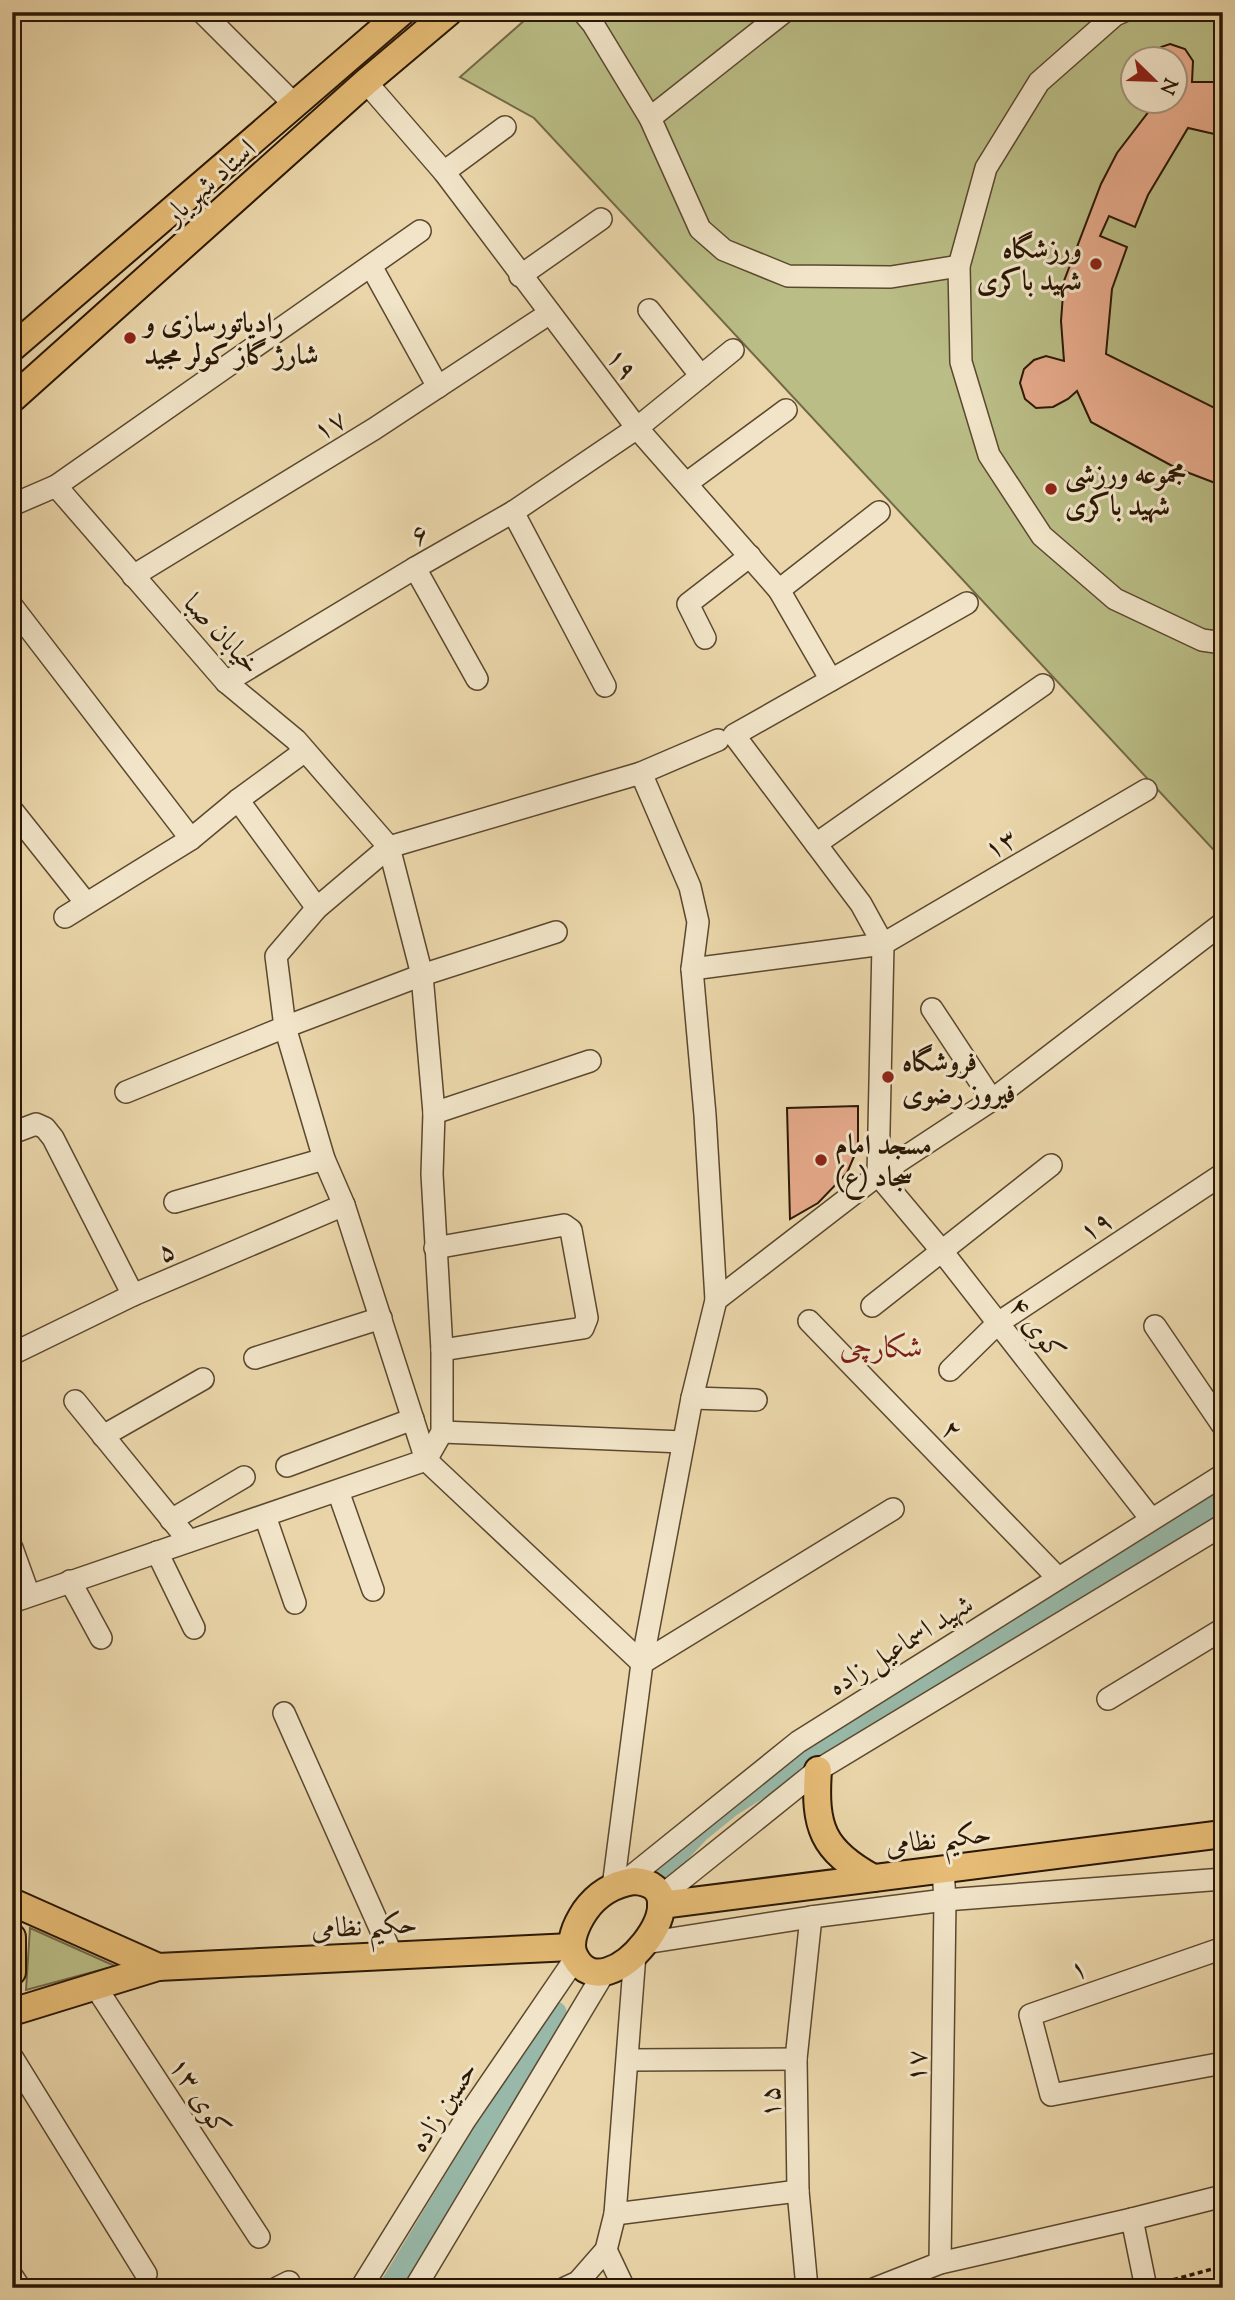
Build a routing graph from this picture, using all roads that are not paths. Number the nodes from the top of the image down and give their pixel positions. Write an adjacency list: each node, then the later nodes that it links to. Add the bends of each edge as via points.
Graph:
1 (202, 12): 8 (street)
2 (402, 12): 8 (main road, استاد شهریار)
3 (449, 12): 7 (main road, استاد شهریار)
4 (784, 12): 9 (street)
5 (1122, 12): 14 (street, via 1039,82 986,168)
6 (594, 16): 9 (street)
7 (366, 82): 11 (street, ۱۹); 23 (main road, استاد شهریار)
8 (295, 105): 19 (main road, استاد شهریار)
9 (650, 118): 14 (street, via 700,229 724,250 788,276 891,277)
10 (505, 127): 11 (street)
11 (444, 172): 16 (street, ۱۹)
12 (601, 219): 16 (street)
13 (420, 231): 15 (street)
14 (959, 265): 38 (street, via 961,362 989,455 1042,536 1115,599 1202,640)
15 (371, 266): 22 (street); 27 (street)
16 (520, 276): 18 (street, ۱۹)
17 (649, 310): 21 (street)
18 (550, 313): 22 (street, ۱۷); 25 (street, ۱۹)
19 (12, 348)
20 (733, 350): 21 (street, ۶)
21 (701, 376): 25 (street, ۶)
22 (438, 387): 33 (street, ۱۷)
23 (12, 399)
24 (786, 410): 26 (street)
25 (637, 428): 26 (street, ۱۹); 29 (street, ۶)
26 (687, 483): 31 (street, ۱۹)
27 (56, 486): 28 (street); 33 (street, خیابان صبا)
28 (12, 505)
29 (513, 512): 32 (street, ۶); 43 (street)
30 (879, 512): 34 (street)
31 (750, 556): 34 (street, ۱۹); 37 (street, via 688,604)
32 (415, 568): 39 (street); 41 (street, ۶)
33 (133, 576): 41 (street, خیابان صبا)
34 (779, 590): 40 (street, ۱۹)
35 (967, 603): 40 (street)
36 (12, 606): 50 (street)
37 (705, 638)
38 (1223, 643)
39 (477, 679)
40 (831, 680): 51 (street, via 734,735)
41 (226, 682): 45 (street, خیابان صبا)
42 (1043, 685): 51 (street)
43 (605, 686)
44 (718, 740): 46 (street)
45 (305, 751): 48 (street); 52 (street, خیابان صبا)
46 (641, 773): 52 (street); 59 (street, via 690,887 698,922)
47 (1146, 790): 58 (street, ۱۳)
48 (238, 800): 50 (street); 54 (street)
49 (12, 810): 53 (street)
50 (191, 839): 53 (street)
51 (816, 844): 58 (street, via 861,904)
52 (389, 846): 54 (street); 60 (street)
53 (86, 903): 55 (street)
54 (317, 908): 62 (street, via 275,956)
55 (65, 917)
56 (1223, 923): 65 (street)
57 (556, 932): 60 (street)
58 (883, 944): 59 (street); 71 (street)
59 (692, 969): 77 (street)
60 (422, 975): 62 (street); 66 (street)
61 (932, 1009): 65 (street)
62 (285, 1027): 64 (street); 68 (street)
63 (590, 1062): 66 (street)
64 (126, 1092)
65 (992, 1100): 71 (street)
66 (434, 1113): 74 (street)
67 (12, 1133): 76 (street, via 36,1124 45,1128)
68 (324, 1158): 72 (street); 73 (street)
69 (1051, 1165): 75 (street)
70 (1223, 1174): 81 (street, ۱۹)
71 (878, 1175): 75 (street, کوی ۴); 77 (street)
72 (175, 1202)
73 (344, 1205): 76 (street, ۵); 79 (street)
74 (435, 1248): 83 (street); 83 (street, via 564,1225 571,1230 587,1318 583,1328)
75 (941, 1250): 78 (street); 81 (street, کوی ۴)
76 (133, 1295): 84 (street, ۵)
77 (716, 1300): 88 (street)
78 (872, 1306)
79 (381, 1318): 85 (street); 91 (street)
80 (809, 1321): 109 (street, ۲)
81 (998, 1322): 86 (street, ۱۹); 103 (street, کوی ۴)
82 (1155, 1326): 92 (street)
83 (442, 1350): 93 (street)
84 (12, 1354)
85 (255, 1358)
86 (950, 1370)
87 (203, 1379): 94 (street)
88 (692, 1398): 89 (street); 95 (street)
89 (756, 1400)
90 (75, 1401): 94 (street)
91 (412, 1419): 96 (street); 97 (street)
92 (1223, 1426)
93 (442, 1432): 95 (street); 96 (street)
94 (103, 1436): 104 (street)
95 (683, 1442): 117 (street)
96 (426, 1460): 100 (street); 117 (street)
97 (287, 1466)
98 (1223, 1475): 103 (street, شهید اسماعیل زاده)
99 (244, 1477): 104 (street)
100 (338, 1491): 102 (street); 111 (street)
101 (893, 1509): 117 (street)
102 (265, 1516): 106 (street); 113 (street)
103 (1151, 1519): 109 (street, شهید اسماعیل زاده)
104 (171, 1520): 106 (street)
105 (1223, 1525): 120 (street)
106 (189, 1541): 108 (street)
107 (12, 1548): 112 (street)
108 (157, 1552): 110 (street); 114 (street)
109 (1057, 1577): 125 (street, شهید اسماعیل زاده, via 798,1742)
110 (71, 1581): 112 (street); 116 (street)
111 (373, 1590)
112 (20, 1599)
113 (295, 1603)
114 (194, 1628)
115 (1223, 1629): 118 (street)
116 (101, 1638)
117 (642, 1662): 125 (street)
118 (1108, 1699)
119 (284, 1713): 134 (street)
120 (818, 1770): 123 (main road, via 816,1800 830,1844 847,1864); 127 (street)
121 (1223, 1834): 122 (main road, حکیم نظامی)
122 (943, 1869): 123 (main road, حکیم نظامی); 126 (street, ۱۷)
123 (873, 1878): 127 (main road, حکیم نظامی)
124 (1223, 1879): 126 (street)
125 (618, 1885): 127 (main road, via 641,1881 654,1888); 133 (main road, via 586,1910 576,1926)
126 (945, 1900): 129 (street); 150 (street, ۱۷)
127 (660, 1901): 131 (main road, via 658,1924)
128 (12, 1902): 135 (main road, حکیم نظامی)
129 (811, 1917): 131 (street); 141 (street, ۱۵)
130 (12, 1937): 137 (main road)
131 (640, 1948): 136 (main road); 142 (street)
132 (1223, 1948): 143 (street, ۱, via 1030,2015 1051,2095)
133 (574, 1953): 134 (main road, حکیم نظامی); 136 (main road, via 590,1970); 158 (street, حسین زاده)
134 (392, 1955): 135 (main road, حکیم نظامی)
135 (158, 1967): 138 (main road, حکیم نظامی)
136 (605, 1971): 159 (street)
137 (12, 1972)
138 (95, 1986): 139 (main road, حکیم نظامی); 148 (street, کوی ۱۳)
139 (12, 2012)
140 (12, 2057): 151 (street)
141 (796, 2059): 142 (street); 144 (street, ۱۵)
142 (628, 2060): 146 (street)
143 (1223, 2063)
144 (798, 2191): 146 (street); 161 (street, ۱۵)
145 (1223, 2196): 147 (street)
146 (615, 2214): 149 (street)
147 (1132, 2219): 150 (street); 154 (street)
148 (259, 2237)
149 (606, 2250): 153 (street); 160 (street)
150 (940, 2263): 162 (street)
151 (146, 2274)
152 (12, 2276): 155 (street)
153 (574, 2286)
154 (1146, 2287)
155 (20, 2288)
156 (277, 2288): 157 (street, via 289,2282)
157 (292, 2288)
158 (361, 2288)
159 (415, 2288)
160 (624, 2288)
161 (807, 2288)
162 (876, 2288)

